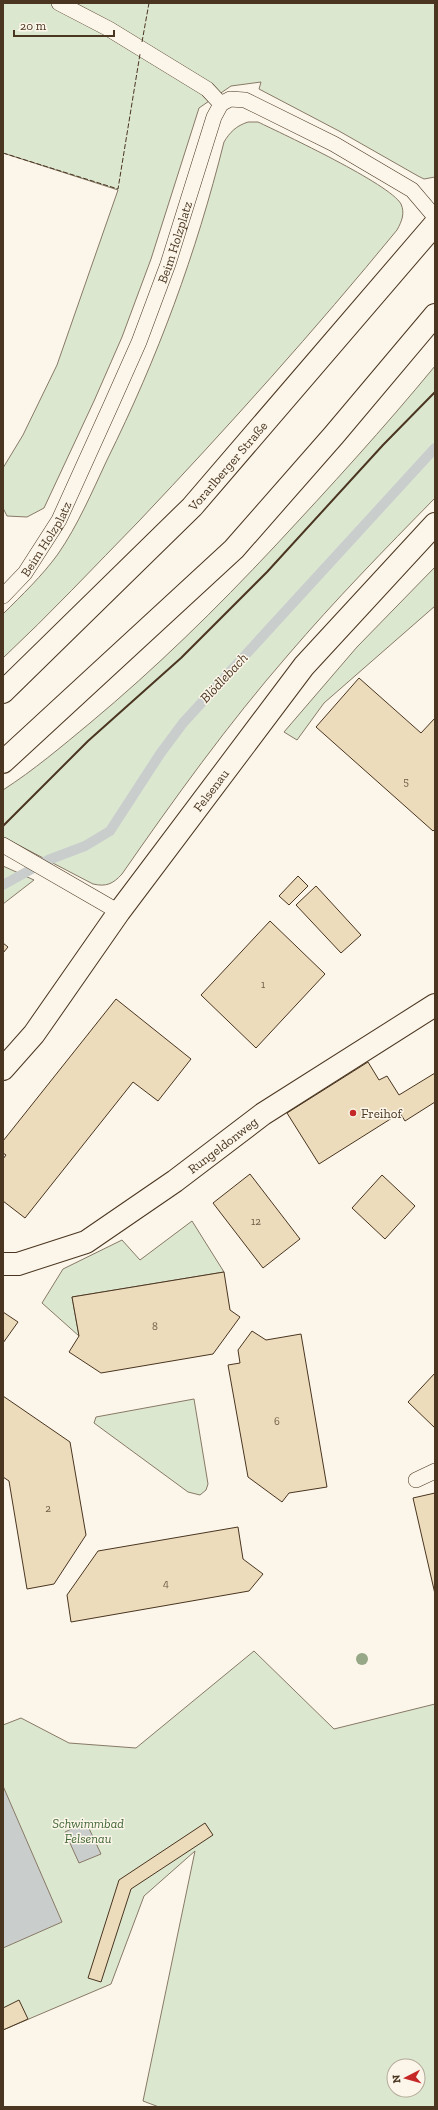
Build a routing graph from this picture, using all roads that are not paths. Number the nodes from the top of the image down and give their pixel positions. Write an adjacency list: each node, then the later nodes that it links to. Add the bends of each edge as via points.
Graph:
1 (59, 3): 2 (lane, via 135,44 207,89)
2 (221, 104): 3 (lane, via 230,99 245,100 334,144 412,190); 7 (lane, Beim Holzplatz, via 208,131 168,264 112,405 58,520 25,573)
3 (435, 217)
4 (435, 224): 8 (main road, Vorarlberger Straße, via 192,507)
5 (435, 315): 9 (main road, via 234,549)
6 (435, 524): 11 (main road, Felsenau, via 304,666)
7 (3, 596)
8 (3, 692)
9 (3, 762)
10 (4, 846): 11 (lane)
11 (119, 912): 13 (main road, Felsenau, via 34,1034)
12 (435, 1005): 14 (main road, Rungeldonweg, via 263,1114 175,1181 86,1242 18,1264)
13 (3, 1069)
14 (3, 1264)
15 (435, 1471): 16 (lane)
16 (416, 1480)

